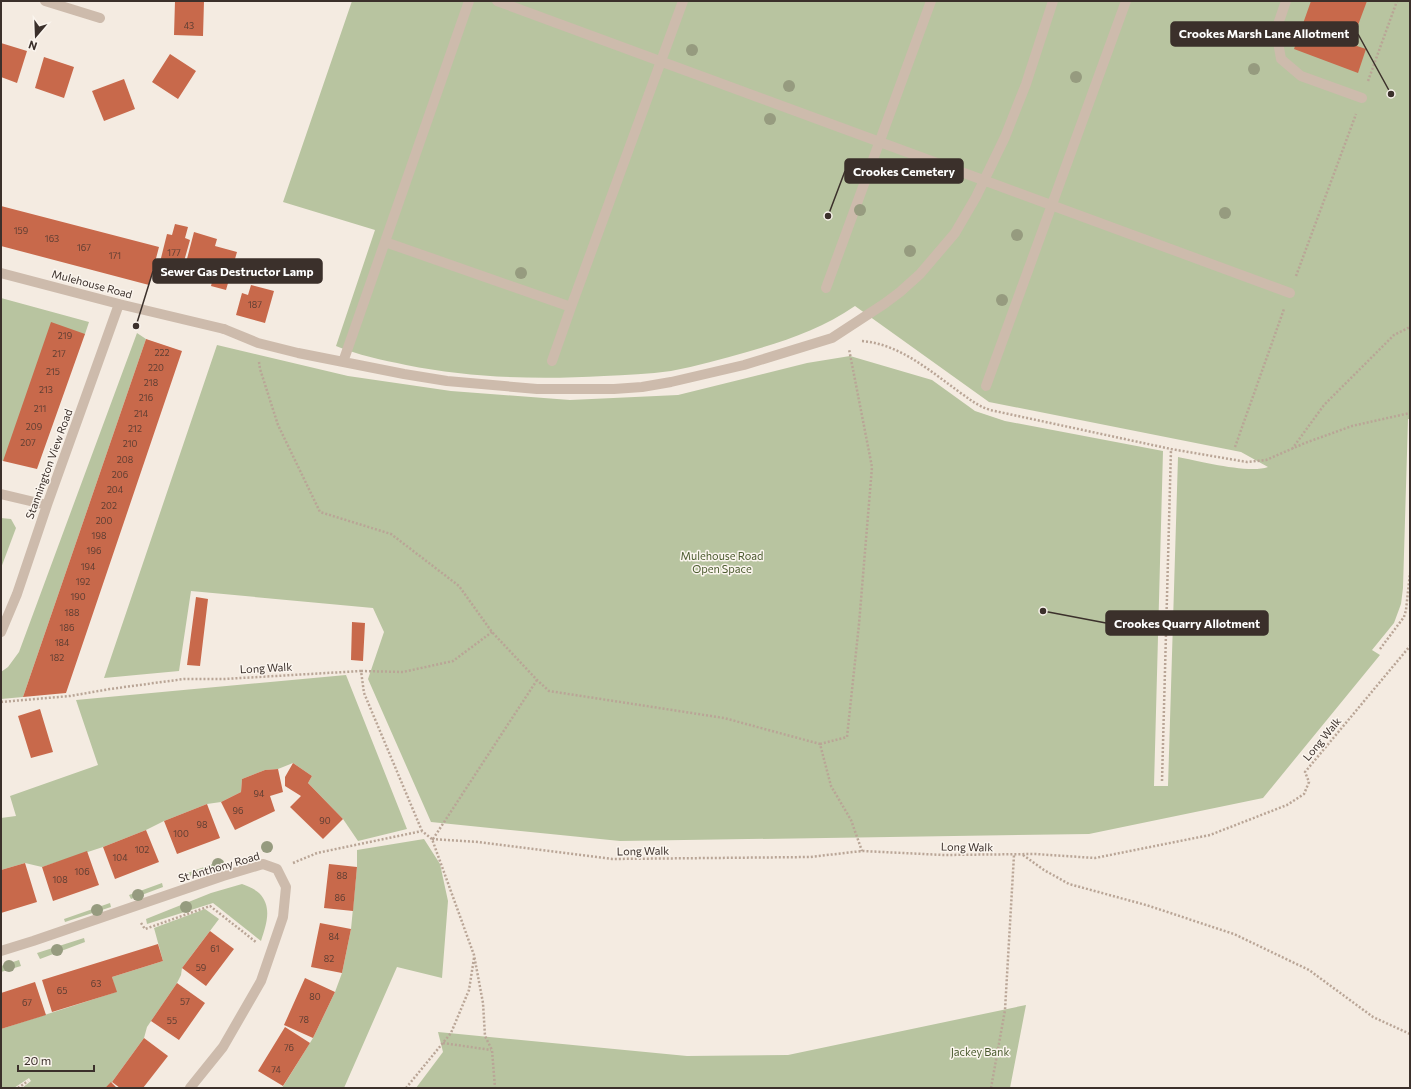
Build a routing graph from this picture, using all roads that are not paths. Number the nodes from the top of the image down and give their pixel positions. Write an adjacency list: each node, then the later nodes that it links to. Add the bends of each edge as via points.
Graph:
1 (45, 1): 9 (street)
2 (469, 1): 15 (street)
3 (497, 1): 10 (street)
4 (683, 1): 10 (street)
5 (931, 1): 12 (street)
6 (1053, 1): 13 (street, Mulehouse Road, via 1018,105)
7 (1126, 1): 14 (street)
8 (1284, 2): 11 (street, via 1276,30 1281,59 1301,76)
9 (100, 18)
10 (661, 61): 12 (street); 20 (street)
11 (1362, 98)
12 (880, 143): 13 (street); 17 (street)
13 (983, 179): 14 (street); 22 (street, Mulehouse Road, via 976,197 955,233 920,274 884,304 832,338 704,375 642,387 537,389 447,381)
14 (1052, 204): 18 (street); 23 (street)
15 (385, 242): 20 (street); 22 (street)
16 (1, 273): 19 (street, Mulehouse Road)
17 (826, 288)
18 (1290, 293)
19 (119, 304): 22 (street, Mulehouse Road, via 224,329 258,343); 25 (street, Stannington View Road)
20 (571, 307): 21 (street)
21 (552, 361)
22 (343, 362)
23 (986, 386)
24 (1, 494): 25 (street)
25 (47, 505): 26 (street, Stannington View Road, via 17,594)
26 (1, 632)
27 (1, 951): 28 (street, St Anthony Road, via 263,864 278,869 286,887 283,917 261,981 223,1047)
28 (190, 1088)

